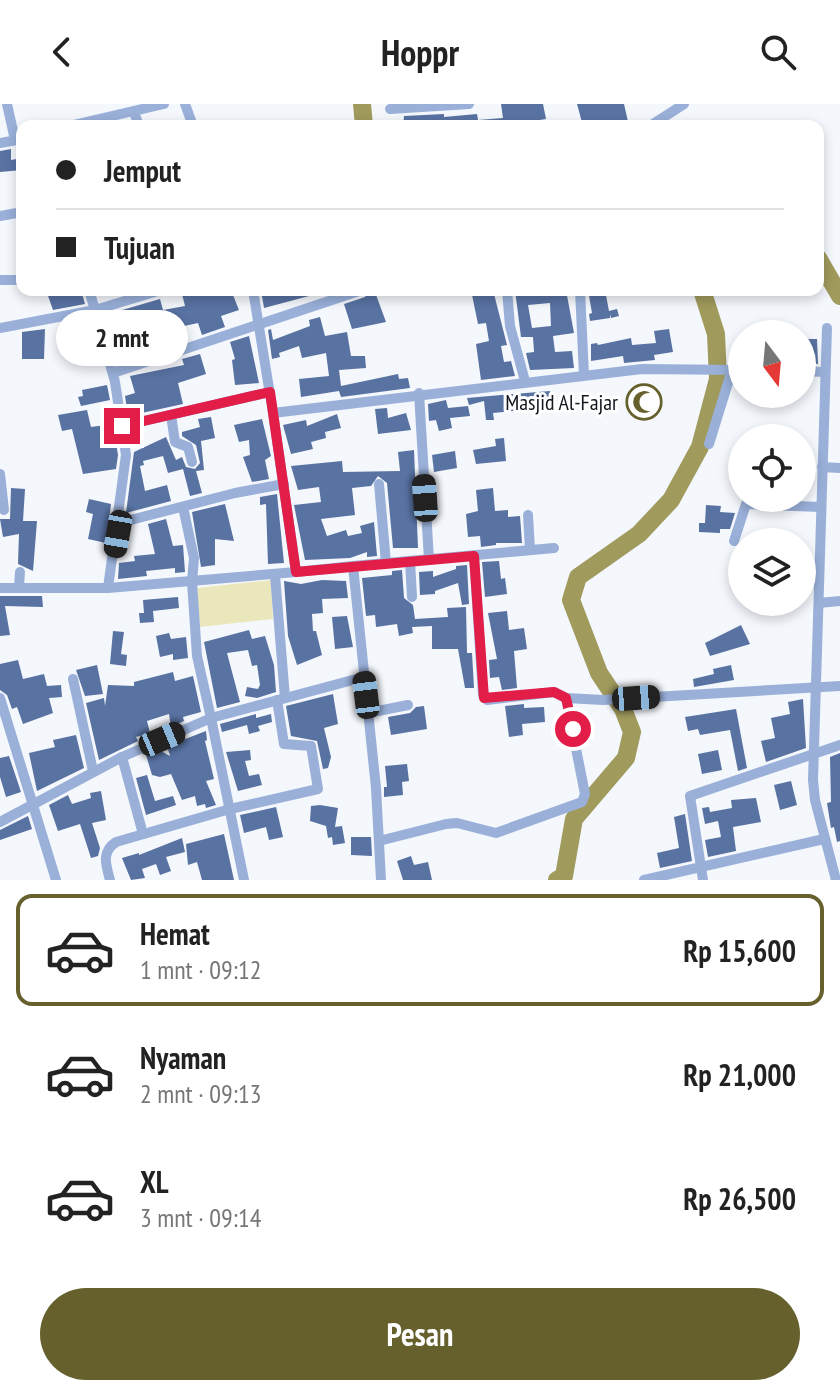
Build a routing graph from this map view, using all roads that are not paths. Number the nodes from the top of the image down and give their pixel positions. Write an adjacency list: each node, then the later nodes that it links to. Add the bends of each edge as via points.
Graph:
1 (7, 104): 11 (street)
2 (164, 104): 7 (street)
3 (469, 104): 5 (street)
4 (684, 104): 10 (street)
5 (411, 106): 6 (street)
6 (390, 109)
7 (134, 112): 8 (street); 9 (street)
8 (97, 120)
9 (137, 120)
10 (659, 120)
11 (16, 133)
12 (91, 296): 18 (street)
13 (141, 296): 18 (street)
14 (254, 296): 19 (street)
15 (345, 296): 19 (street)
16 (508, 296): 27 (street)
17 (580, 296): 26 (street)
18 (95, 310): 20 (street); 25 (street)
19 (259, 326): 25 (street); 29 (street)
20 (0, 328)
21 (827, 328): 24 (street)
22 (728, 370): 26 (street)
23 (816, 372): 24 (street)
24 (824, 372): 36 (street)
25 (113, 373): 33 (street)
26 (584, 375): 27 (street)
27 (525, 381): 30 (street)
28 (728, 388): 34 (street)
29 (270, 392): 31 (street); 32 (street)
30 (419, 393): 31 (street); 50 (street)
31 (273, 413): 39 (street)
32 (171, 415): 33 (street); 35 (street, via 175,442 188,447)
33 (122, 426): 46 (street, via 126,455)
34 (709, 444)
35 (192, 462)
36 (822, 467): 37 (street); 43 (street)
37 (840, 468)
38 (0, 474): 44 (street)
39 (284, 484): 41 (street); 57 (street)
40 (379, 484): 52 (street)
41 (183, 507): 46 (street); 59 (street, via 194,561)
42 (816, 507): 43 (street)
43 (820, 507): 55 (street)
44 (4, 510)
45 (528, 515): 48 (street)
46 (119, 523): 62 (street)
47 (554, 548): 48 (street)
48 (530, 550): 49 (street)
49 (474, 556): 50 (street); 71 (street, via 484,698 554,692)
50 (429, 560): 51 (street)
51 (410, 561): 52 (street); 63 (street)
52 (386, 563): 53 (street)
53 (353, 566): 57 (street); 66 (street)
54 (816, 570): 55 (street)
55 (819, 570): 65 (street)
56 (20, 572): 60 (street)
57 (296, 572): 58 (street)
58 (275, 575): 59 (street); 72 (street)
59 (192, 582): 62 (street); 75 (street, via 197,656)
60 (19, 587): 61 (street); 62 (street)
61 (0, 588)
62 (108, 588)
63 (412, 597)
64 (840, 601): 65 (street)
65 (819, 603): 69 (street)
66 (364, 677): 72 (street); 74 (street)
67 (73, 679): 79 (street)
68 (840, 686): 69 (street)
69 (816, 689): 71 (street); 78 (street)
70 (0, 698): 80 (street)
71 (566, 698): 85 (street, via 582,802 496,833 457,823)
72 (281, 699): 75 (street); 81 (street, via 284,744 311,746 318,789)
73 (408, 705): 74 (street)
74 (368, 713): 85 (street)
75 (211, 718): 77 (street); 81 (street)
76 (840, 745): 78 (street)
77 (122, 757): 79 (street); 83 (street)
78 (814, 757): 84 (street, via 813,790); 87 (street, via 690,796)
79 (93, 771): 80 (street)
80 (32, 803): 82 (street); 88 (street)
81 (230, 809): 83 (street); 90 (street)
82 (0, 822)
83 (143, 834): 89 (street, via 109,847 105,863)
84 (824, 839): 86 (street); 87 (street)
85 (379, 841): 91 (street)
86 (836, 865): 94 (street)
87 (701, 866): 92 (street); 93 (street)
88 (56, 880)
89 (110, 880)
90 (244, 880)
91 (381, 880)
92 (644, 880)
93 (703, 880)
94 (836, 880)

